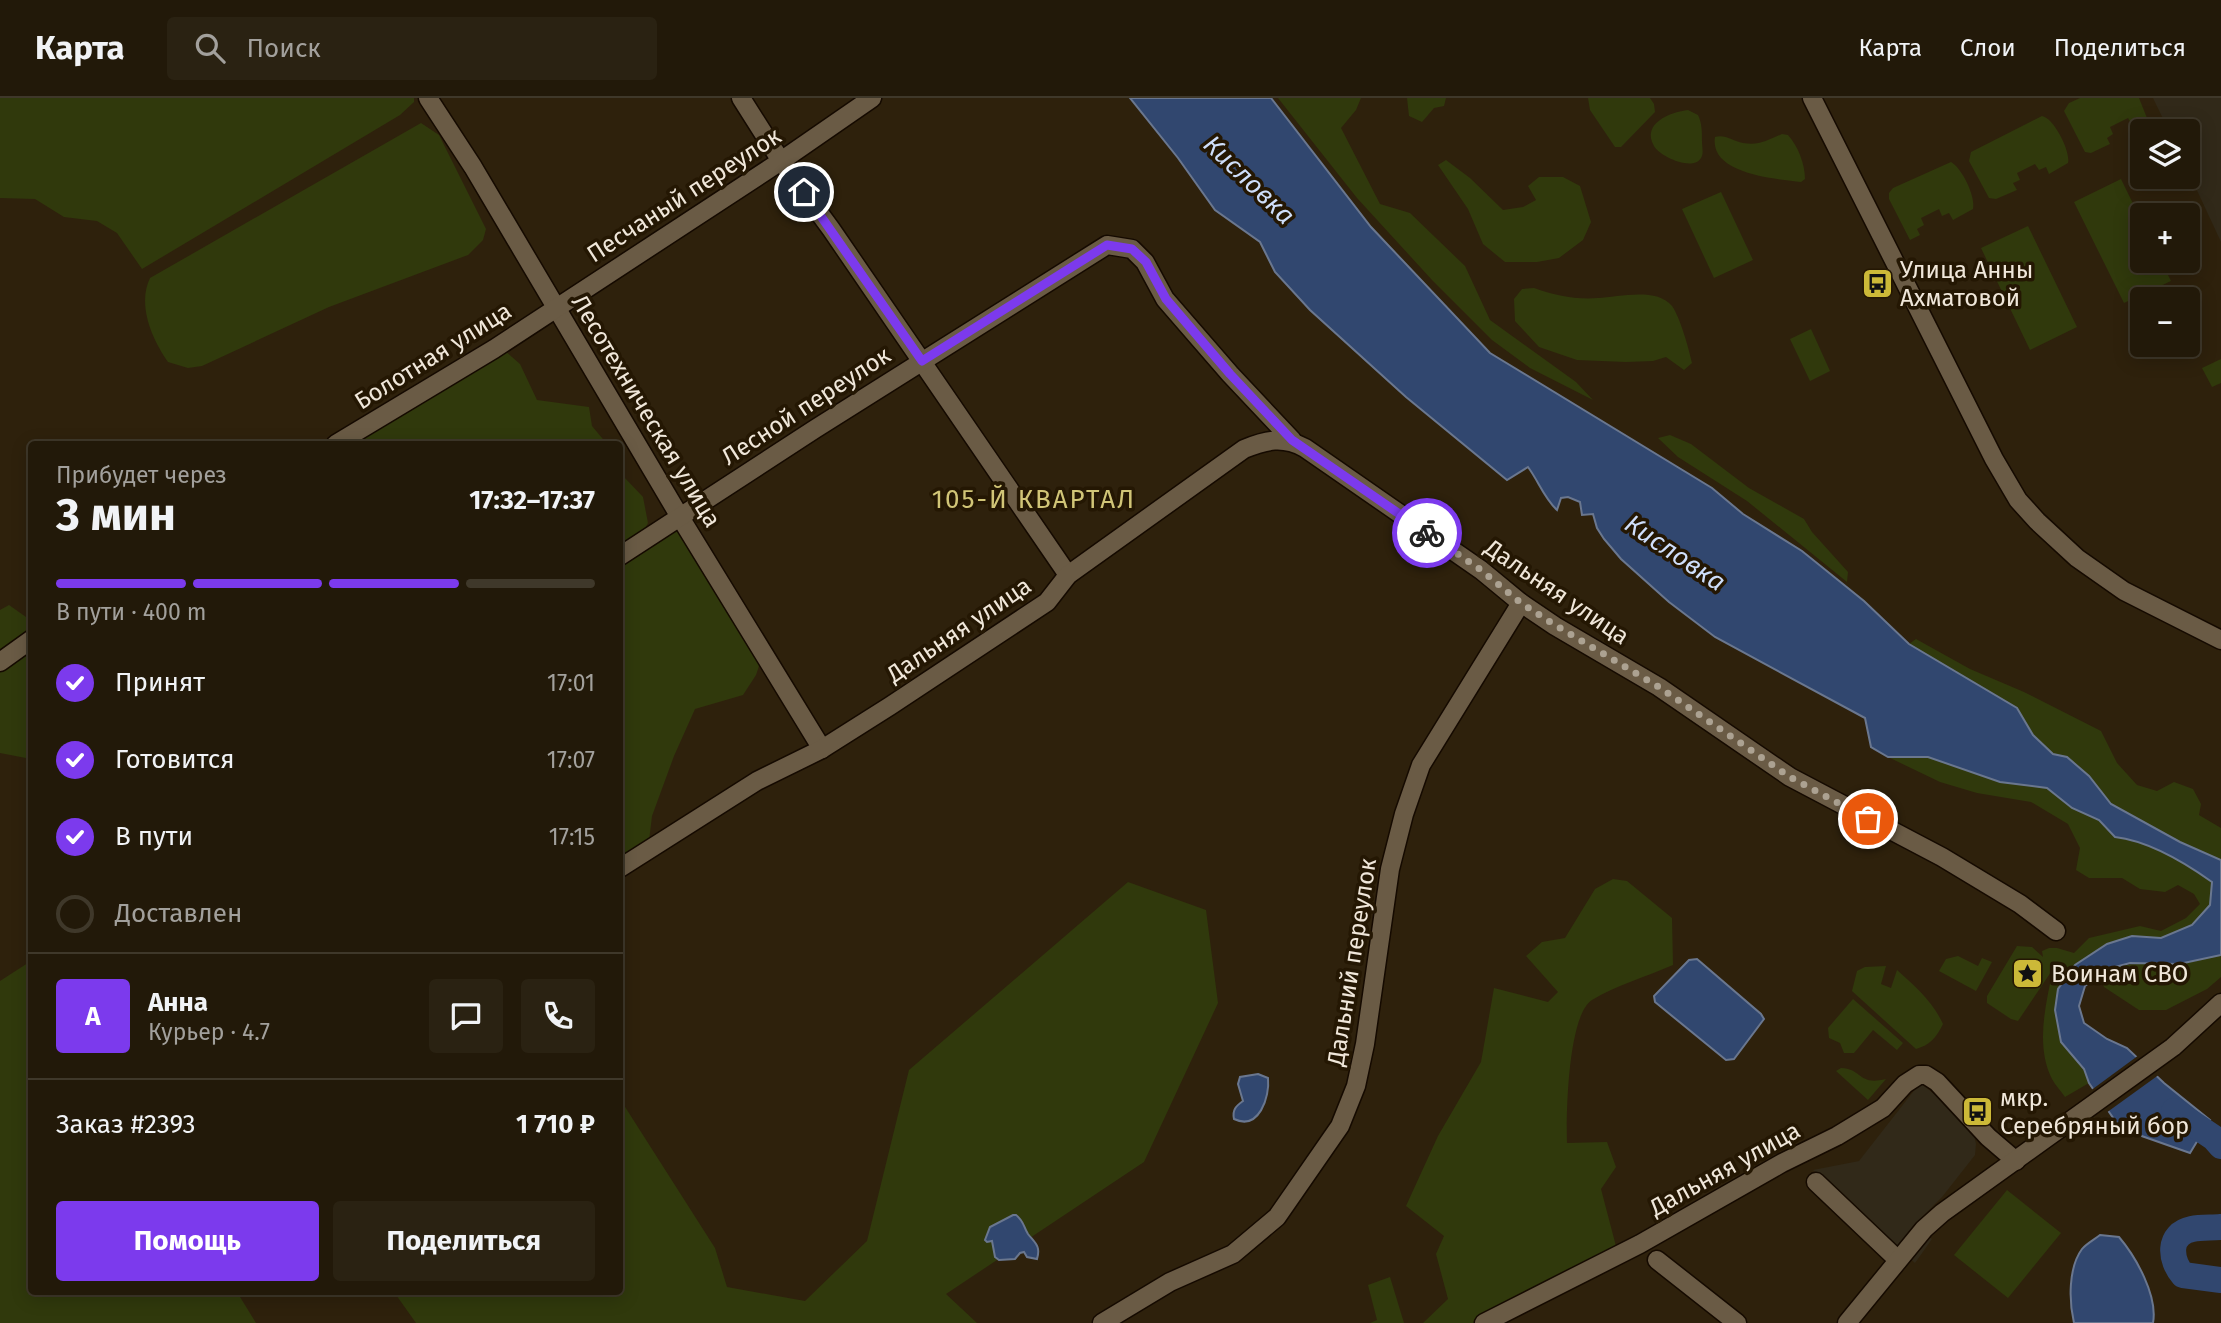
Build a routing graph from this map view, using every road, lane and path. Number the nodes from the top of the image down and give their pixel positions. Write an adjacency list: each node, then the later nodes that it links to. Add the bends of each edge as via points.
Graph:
1 (428, 98): 6 (street, Лесотехническая улица)
2 (741, 98): 5 (street)
3 (872, 98): 5 (street, Песчаный переулок)
4 (1812, 98): 14 (street, via 2018,500 2077,558 2108,580)
5 (781, 161): 6 (street, Песчаный переулок); 7 (street)
6 (556, 308): 9 (street, Болотная улица); 10 (street, Лесотехническая улица)
7 (922, 361): 8 (street, Лесной переулок, via 1107,245 1117,245 1132,249 1146,262 1166,299); 10 (street, Лесной переулок); 12 (street)
8 (1292, 440): 12 (street, Дальняя улица, via 1277,439 1244,449); 13 (street, Дальняя улица, via 1481,570)
9 (341, 441)
10 (680, 517): 11 (street, Лесной переулок); 17 (street, Лесотехническая улица)
11 (623, 554)
12 (1068, 575): 17 (street, Дальняя улица, via 1047,602)
13 (1521, 603): 19 (street, Дальняя улица, via 1659,687 1790,777 1942,858); 25 (street, Дальний переулок, via 1421,765 1404,814 1390,869 1365,1044 1356,1086 1340,1126 1277,1217 1233,1254 1170,1282)
14 (2221, 640)
15 (28, 642): 16 (street)
16 (0, 662)
17 (822, 749): 18 (street, Дальняя улица, via 757,781)
18 (623, 866)
19 (2056, 931)
20 (2221, 1003): 21 (street, via 2173,1047)
21 (2016, 1161): 24 (street, via 1942,1213); 26 (street, Дальняя улица, via 1932,1078 1913,1077 1884,1108 1837,1136)
22 (1816, 1182): 24 (street)
23 (1657, 1260): 27 (street)
24 (1899, 1260): 28 (street)
25 (1102, 1323)
26 (1484, 1323)
27 (1737, 1323)
28 (1847, 1323)

